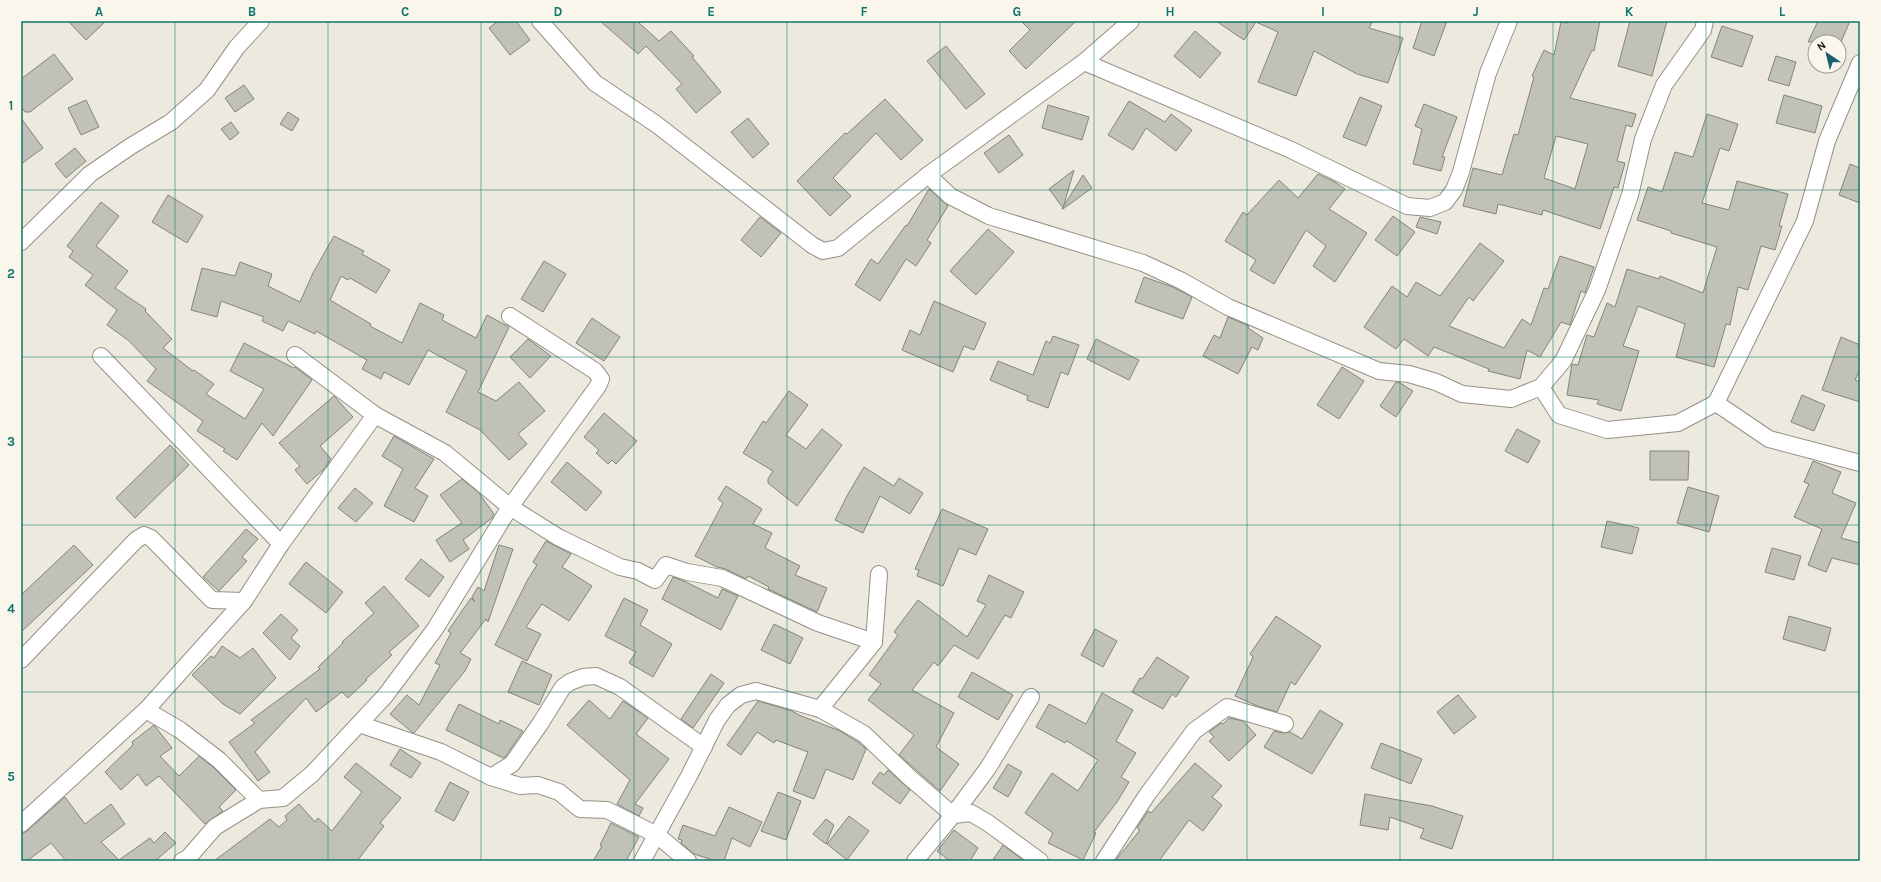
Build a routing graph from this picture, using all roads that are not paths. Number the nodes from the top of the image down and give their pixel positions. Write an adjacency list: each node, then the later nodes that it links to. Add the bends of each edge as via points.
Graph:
1 (261, 21): 9 (street, via 237,47 207,90 170,122 90,174)
2 (540, 21): 8 (street, via 595,83 656,124 823,251 838,248)
3 (1131, 21): 6 (street)
4 (1509, 21): 6 (street, via 1488,73 1454,190 1445,202 1430,208 1407,206 1290,149)
5 (1705, 21): 13 (street, via 1703,30 1664,85 1643,139 1630,195 1597,290 1563,361)
6 (1084, 62): 8 (street)
7 (1860, 64): 14 (street, via 1827,141 1806,221)
8 (928, 175): 13 (street, via 950,196 989,216 1143,264 1182,281 1228,307 1379,370 1409,374 1436,382 1462,394 1511,399)
9 (21, 242)
10 (510, 316): 17 (street, via 595,371 601,379)
11 (101, 356): 18 (street)
12 (295, 356): 15 (street)
13 (1541, 387): 14 (street, via 1559,415 1607,430 1678,423)
14 (1716, 403): 16 (street, via 1769,440)
15 (375, 415): 17 (street, via 445,453); 18 (street)
16 (1860, 463)
17 (510, 508): 21 (street, via 558,537 620,567 638,571 655,580 666,565 722,578 818,622); 26 (street, via 435,629 385,696)
18 (281, 544): 20 (street)
19 (879, 574): 21 (street)
20 (244, 601): 22 (street, via 212,600 151,538 144,535 136,540); 25 (street)
21 (874, 642): 24 (street)
22 (21, 660)
23 (1031, 697): 31 (street, via 988,768)
24 (820, 709): 28 (street, via 756,691 741,695 728,705 717,720); 31 (street, via 864,734)
25 (146, 710): 30 (street, via 180,730 219,760); 32 (street)
26 (358, 724): 29 (street, via 441,752); 30 (street, via 312,774 283,798)
27 (1285, 724): 39 (street, via 1227,707 1207,720 1189,737)
28 (704, 747): 29 (street, via 620,687 596,676 582,677 563,687 512,764); 33 (street)
29 (491, 777): 33 (street, via 520,786 538,785 559,792 580,809 607,810)
30 (259, 800): 34 (street, via 215,827 188,858)
31 (953, 815): 37 (street); 38 (street, via 971,813)
32 (21, 824)
33 (656, 835): 35 (street); 36 (street)
34 (182, 861)
35 (642, 861)
36 (688, 861)
37 (915, 861)
38 (1040, 861)
39 (1104, 861)

